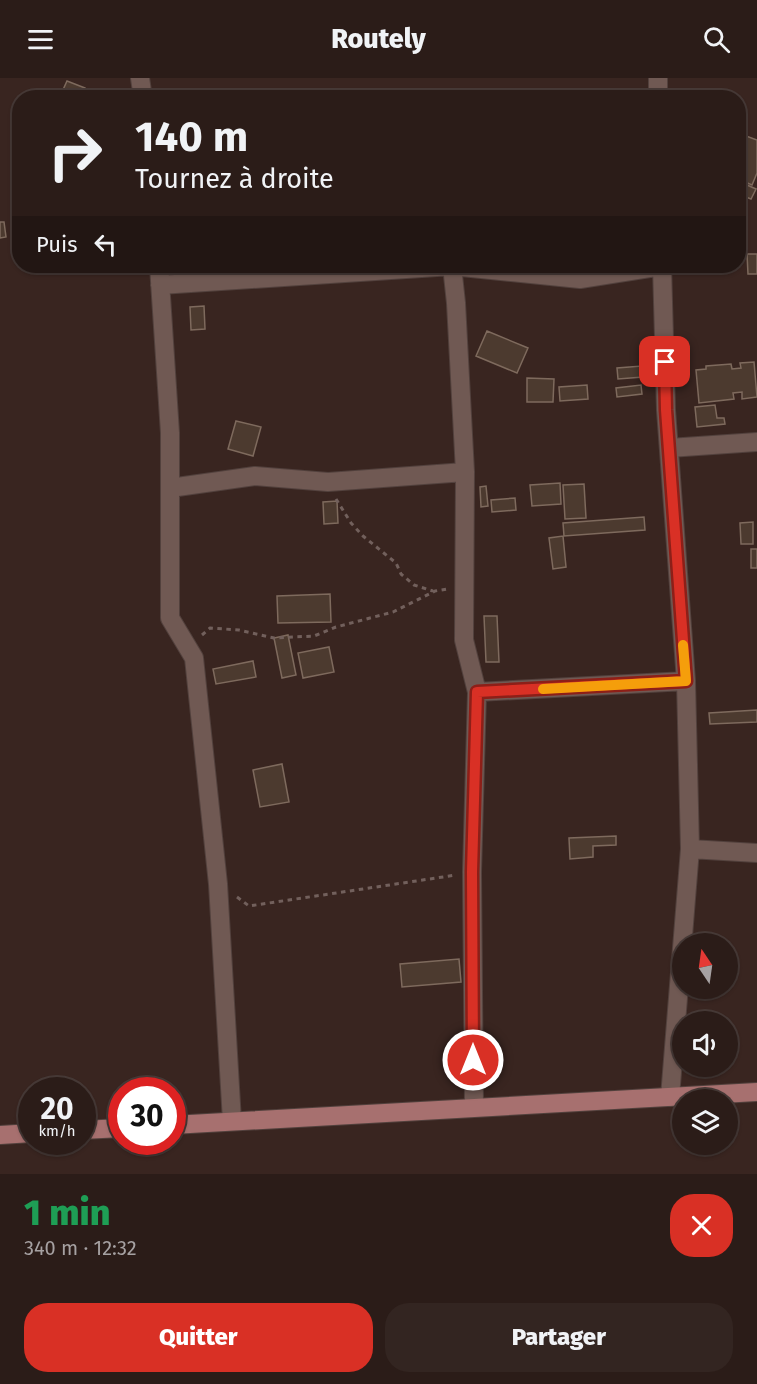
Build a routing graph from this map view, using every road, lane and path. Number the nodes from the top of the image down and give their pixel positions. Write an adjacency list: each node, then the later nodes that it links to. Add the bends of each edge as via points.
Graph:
1 (159, 273): 7 (street)
2 (344, 273): 7 (street)
3 (453, 273): 10 (street)
4 (521, 273): 5 (street, via 580,279)
5 (618, 273)
6 (662, 273): 9 (street)
7 (160, 285): 12 (street)
8 (757, 442): 9 (street)
9 (669, 448): 16 (street)
10 (465, 472): 11 (street); 13 (street)
11 (328, 482): 12 (street, via 255,476); 14 (path, via 363,536 396,563 401,574 414,585)
12 (170, 488): 15 (street, via 170,618)
13 (464, 585): 14 (path); 17 (street, via 464,640)
14 (435, 591): 15 (path, via 393,612 314,636 274,638 210,628 195,640)
15 (194, 658): 21 (street)
16 (686, 681): 17 (street); 18 (street)
17 (477, 692): 20 (street)
18 (690, 849): 19 (street); 23 (street)
19 (757, 853)
20 (472, 872): 21 (path, via 249,906); 24 (street)
21 (218, 884): 25 (street)
22 (757, 1092): 23 (main road)
23 (670, 1097): 24 (main road)
24 (474, 1107): 25 (main road)
25 (232, 1121): 26 (main road)
26 (186, 1124)
27 (18, 1134): 28 (main road)
28 (0, 1135)

